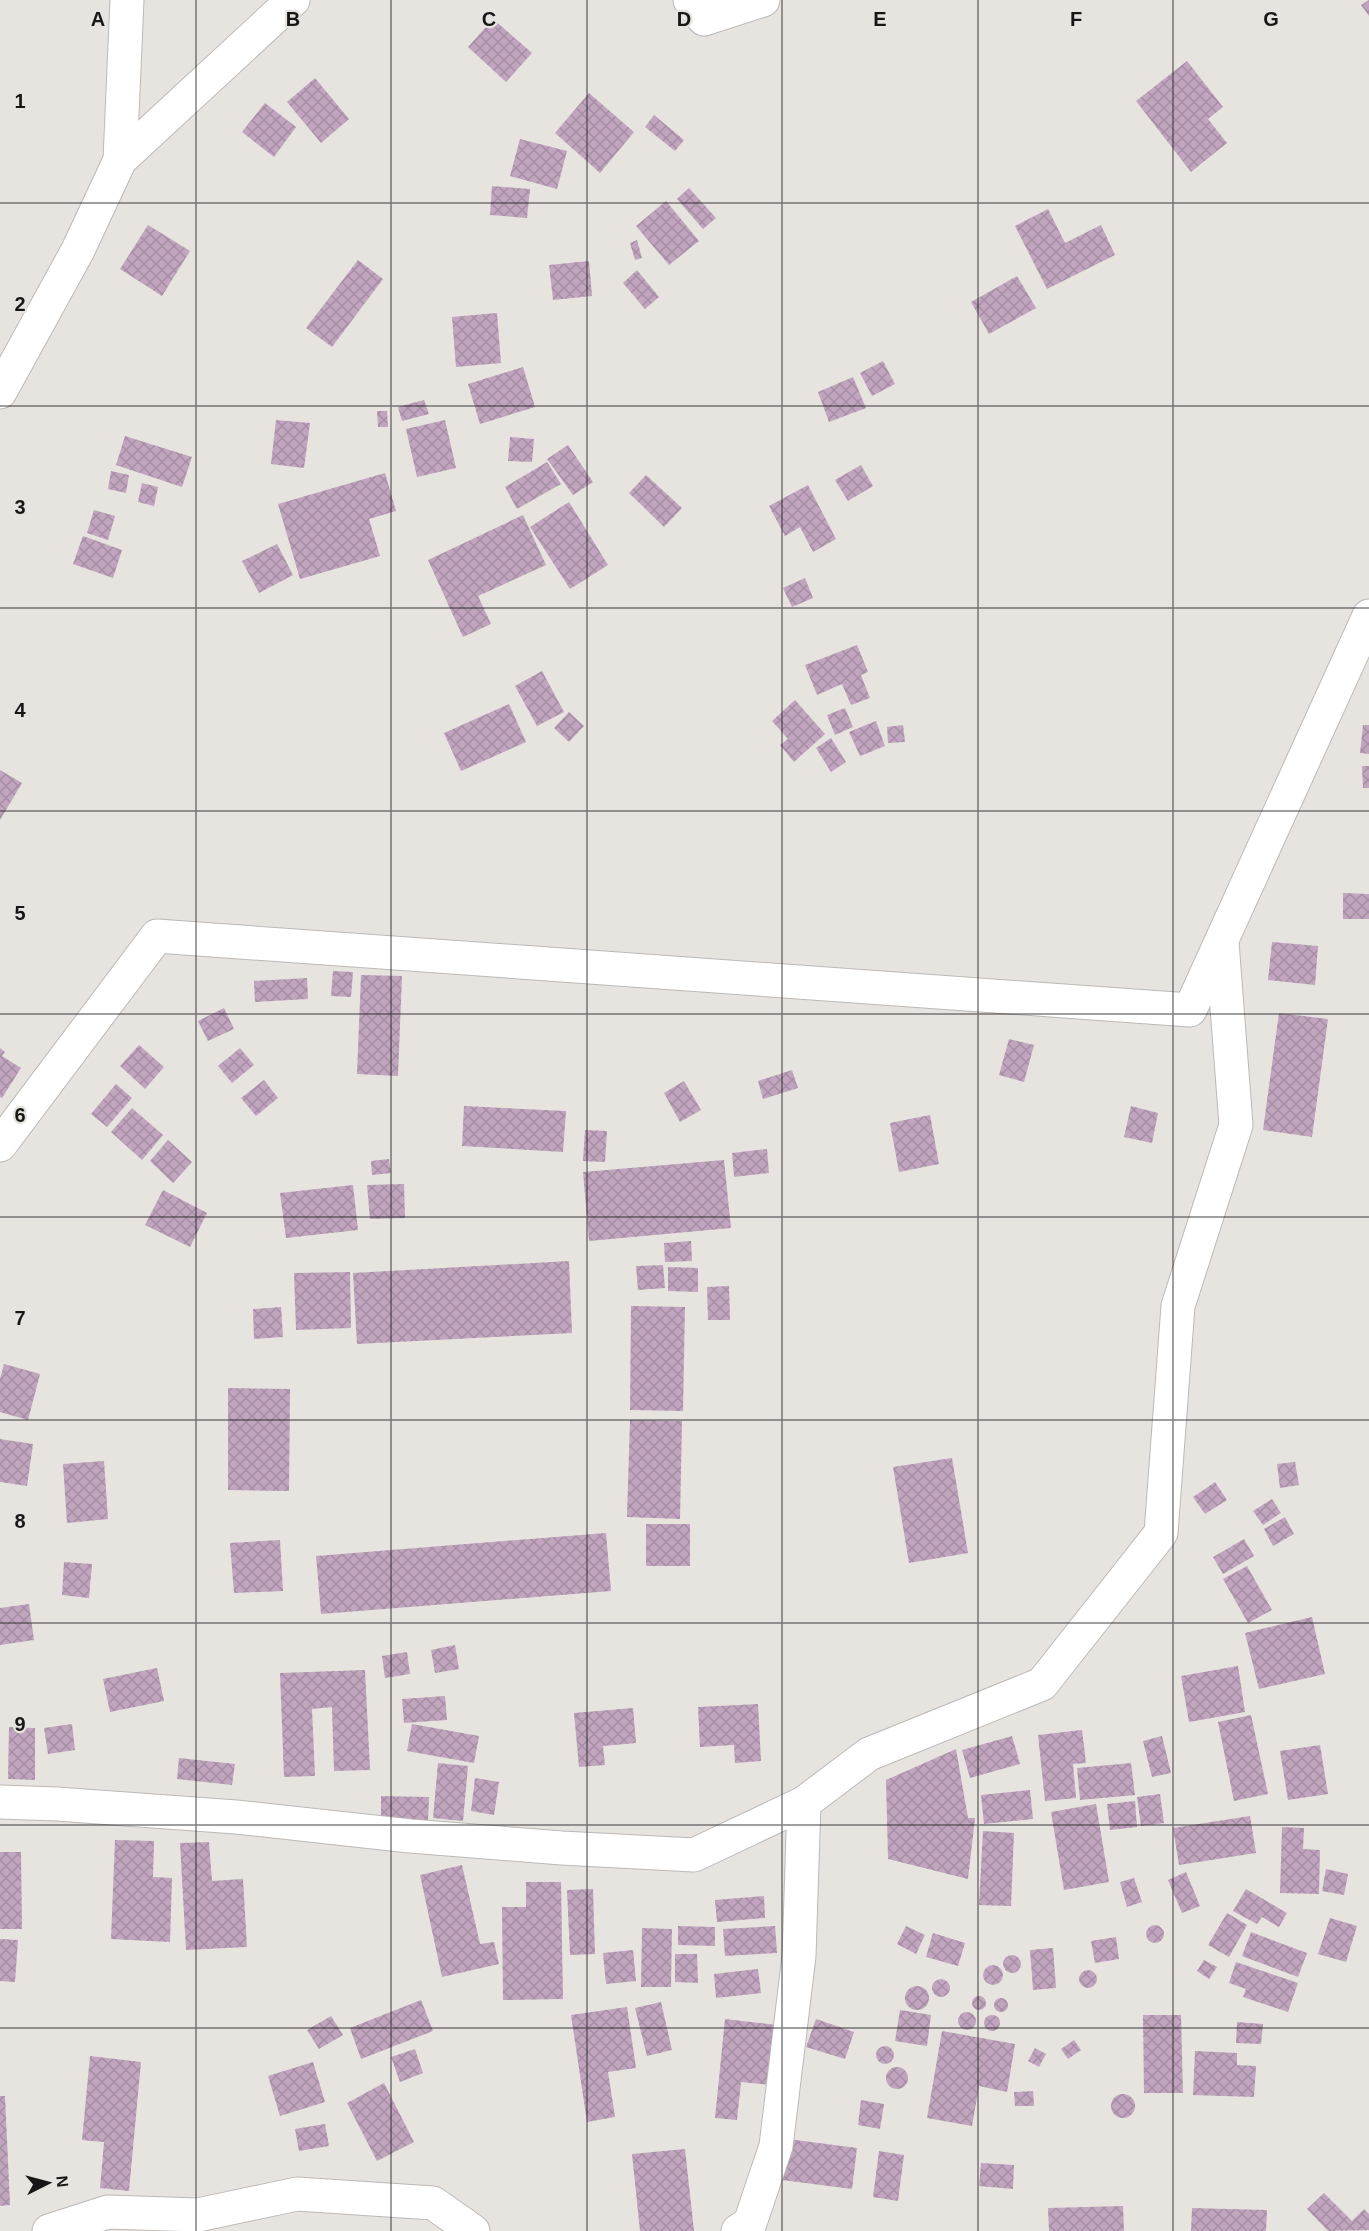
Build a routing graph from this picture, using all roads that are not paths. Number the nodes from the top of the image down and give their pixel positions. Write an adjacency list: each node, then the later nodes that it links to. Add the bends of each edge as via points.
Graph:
1 (127, 0): 5 (street)
2 (293, 0): 5 (street)
3 (690, 0): 4 (street, via 704,19)
4 (763, 0)
5 (120, 160): 6 (street, via 78,250)
6 (0, 392)
7 (1369, 616): 8 (street)
8 (1222, 939): 9 (street, via 1190,1010 157,936); 11 (street, via 1236,1125 1178,1306 1161,1533 1042,1684 869,1754)
9 (0, 1145)
10 (0, 1802): 11 (street, via 224,1816 410,1836 694,1855)
11 (804, 1803): 14 (street, via 799,1956 776,2146 750,2223)
12 (49, 2231): 13 (street, via 108,2212 198,2215 297,2194 433,2203)
13 (473, 2231)
14 (738, 2231)

